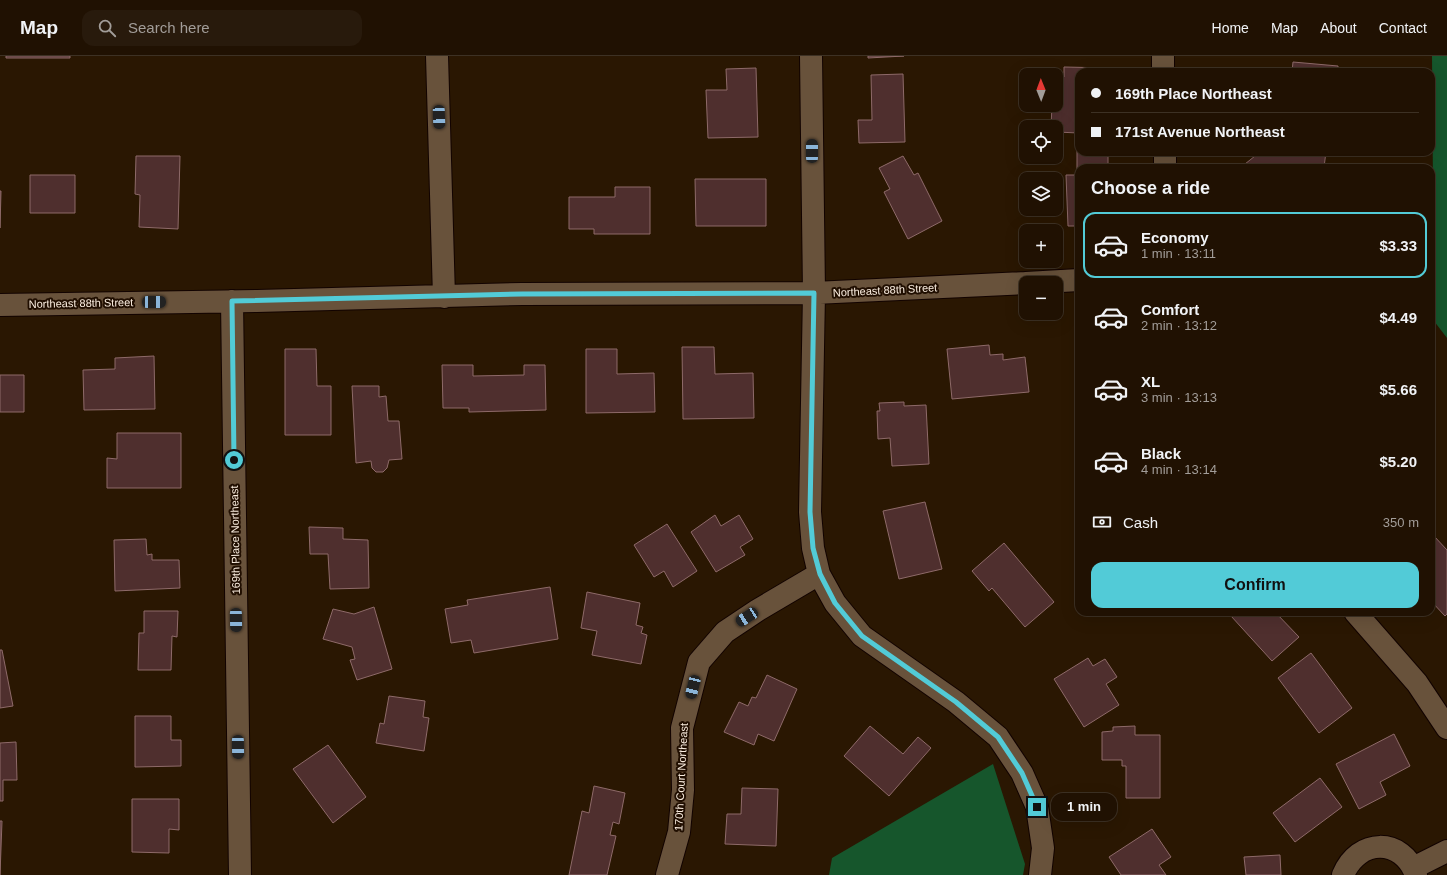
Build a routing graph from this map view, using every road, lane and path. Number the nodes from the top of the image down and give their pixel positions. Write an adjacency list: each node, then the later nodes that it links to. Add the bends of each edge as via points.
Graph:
1 (437, 56): 9 (street)
2 (811, 56): 8 (street)
3 (1163, 56): 4 (street)
4 (1163, 68)
5 (1075, 280): 6 (street, Northeast 88th Street)
6 (1063, 281)
7 (1019, 283): 8 (street, Northeast 88th Street)
8 (814, 293): 9 (street, Northeast 88th Street, via 522,294); 12 (street, via 810,512 813,548)
9 (444, 297): 10 (street, Northeast 88th Street)
10 (232, 301): 11 (street, Northeast 88th Street); 17 (street, 169th Place Northeast)
11 (0, 304)
12 (820, 574): 18 (street, 170th Court Northeast, via 725,632 699,662 682,728 683,790 679,832); 19 (street, via 835,603 862,636 956,702 998,737 1022,773 1037,807 1043,848)
13 (1358, 616): 14 (street, via 1417,683)
14 (1447, 728)
15 (1447, 851): 16 (street)
16 (1414, 871): 20 (street, via 1402,854 1391,848 1378,847 1366,849 1355,856)
17 (240, 875)
18 (667, 875)
19 (1040, 875)
20 (1343, 875)

